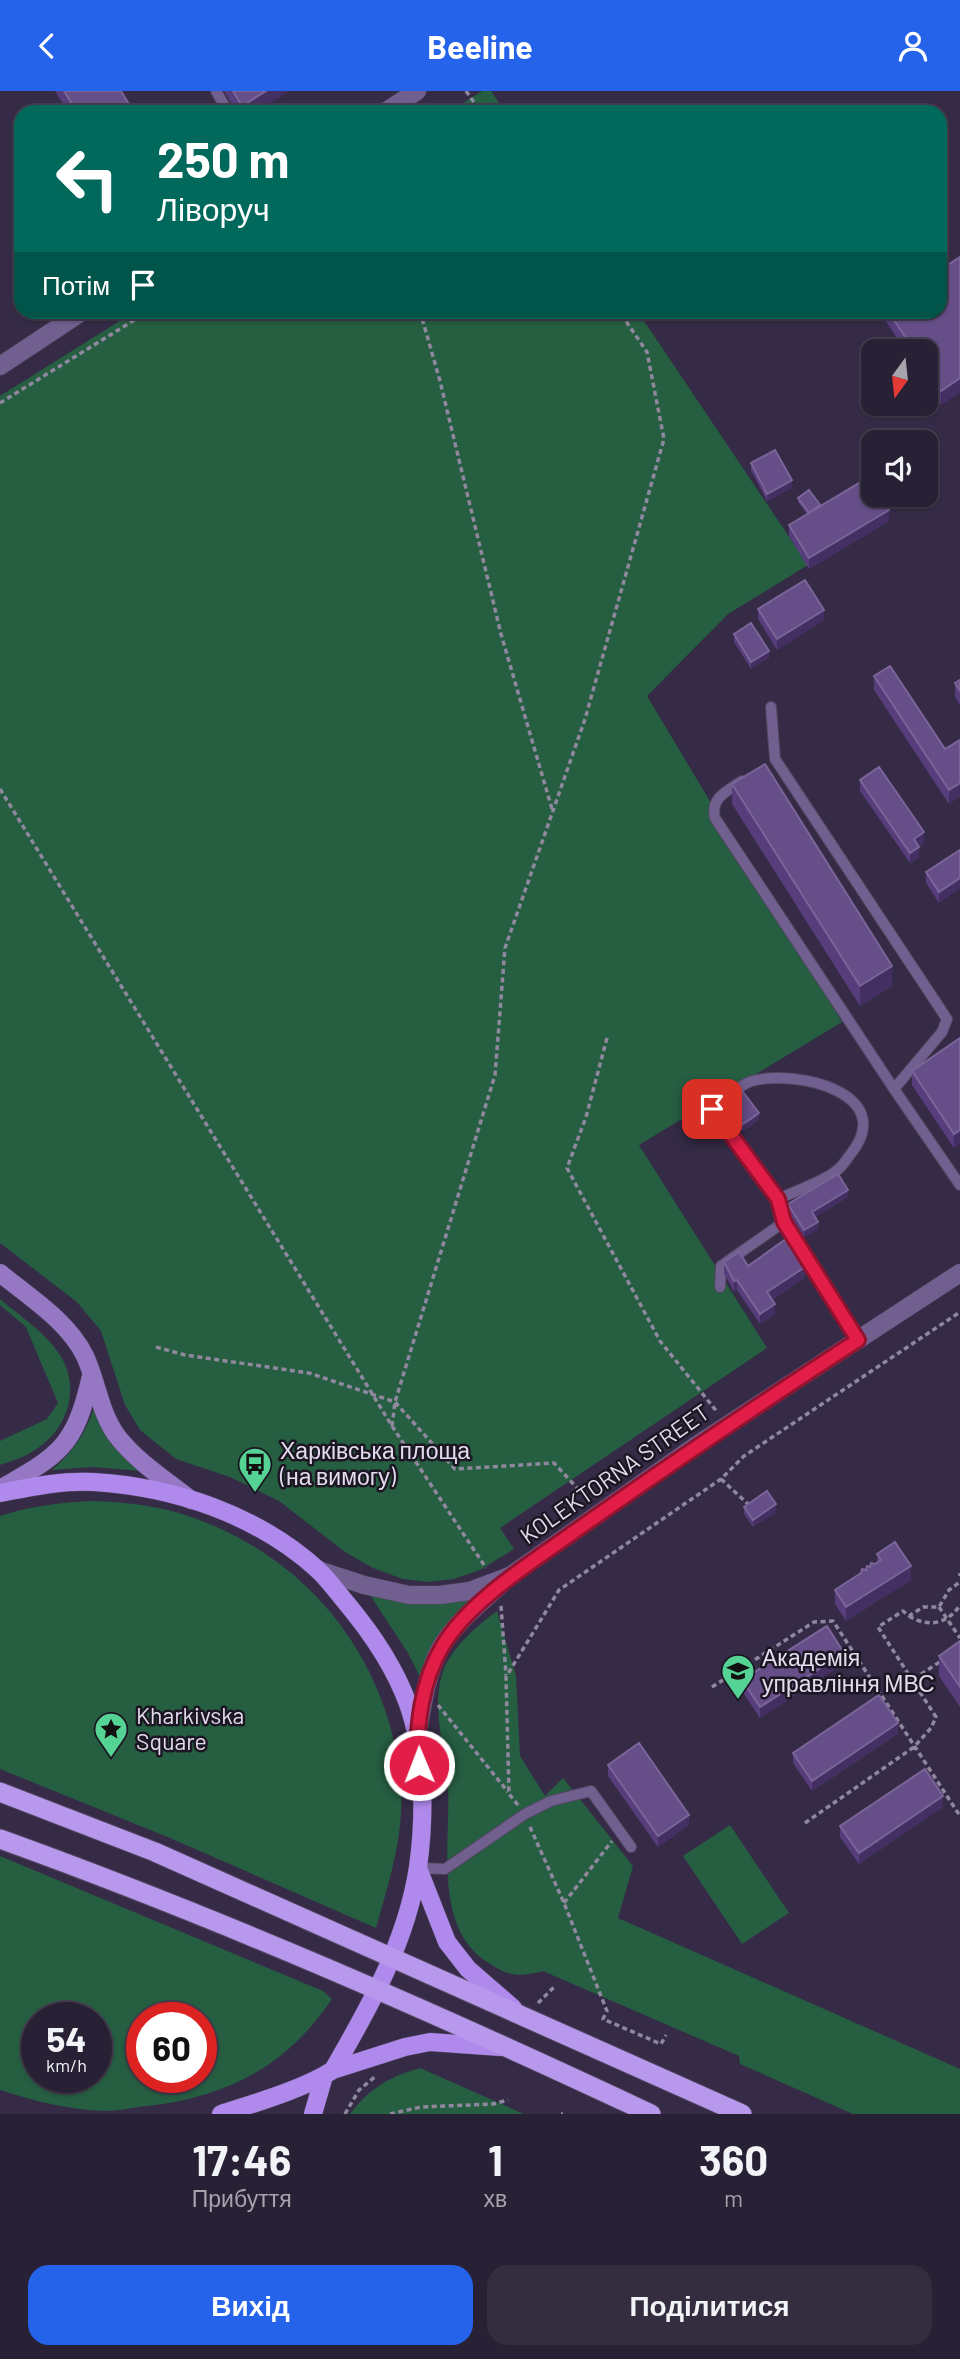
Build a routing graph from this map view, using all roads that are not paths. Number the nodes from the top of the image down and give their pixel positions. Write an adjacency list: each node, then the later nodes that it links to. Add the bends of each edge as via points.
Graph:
1 (417, 91): 2 (street)
2 (396, 105)
3 (71, 319): 4 (street)
4 (0, 366)
5 (771, 706): 6 (lane)
6 (775, 759): 7 (lane); 9 (lane, via 947,1019 942,1032)
7 (764, 766)
8 (753, 774): 9 (lane, via 720,796 714,804 715,818)
9 (894, 1089): 10 (lane)
10 (960, 1185)
11 (778, 1199): 11 (lane, via 836,1172 856,1147 863,1119 856,1103 842,1092 788,1078 750,1081 712,1109); 12 (lane)
12 (784, 1222): 15 (lane, via 720,1266); 16 (lane)
13 (0, 1273): 17 (main road, via 66,1330 85,1356)
14 (960, 1273): 16 (street, KOLEKTORNA STREET)
15 (720, 1287)
16 (858, 1340): 21 (street, KOLEKTORNA STREET)
17 (91, 1375): 18 (main road, via 78,1424 59,1451); 19 (main road, via 116,1435)
18 (0, 1491): 19 (main road, via 93,1482)
19 (191, 1500): 20 (main road, via 235,1515 281,1541)
20 (318, 1570): 21 (street, KOLEKTORNA STREET, via 409,1595 470,1591); 22 (main road, via 362,1622 391,1666 408,1705)
21 (510, 1576): 22 (street, KOLEKTORNA STREET, via 462,1621 442,1647 426,1689)
22 (416, 1741): 26 (main road, via 422,1790)
23 (0, 1791): 27 (highway, via 155,1852)
24 (0, 1839): 28 (highway)
25 (631, 1847): 26 (lane, via 591,1791 551,1801 525,1814 445,1869)
26 (418, 1868): 27 (main road); 29 (main road, via 447,1942 468,1969)
27 (393, 1959): 28 (main road); 29 (highway)
28 (377, 1990): 30 (highway); 31 (main road)
29 (523, 2018): 35 (highway)
30 (508, 2047): 31 (main road, via 429,2042); 34 (highway)
31 (329, 2073): 32 (main road); 33 (main road)
32 (221, 2114)
33 (313, 2114)
34 (651, 2114)
35 (742, 2114)

